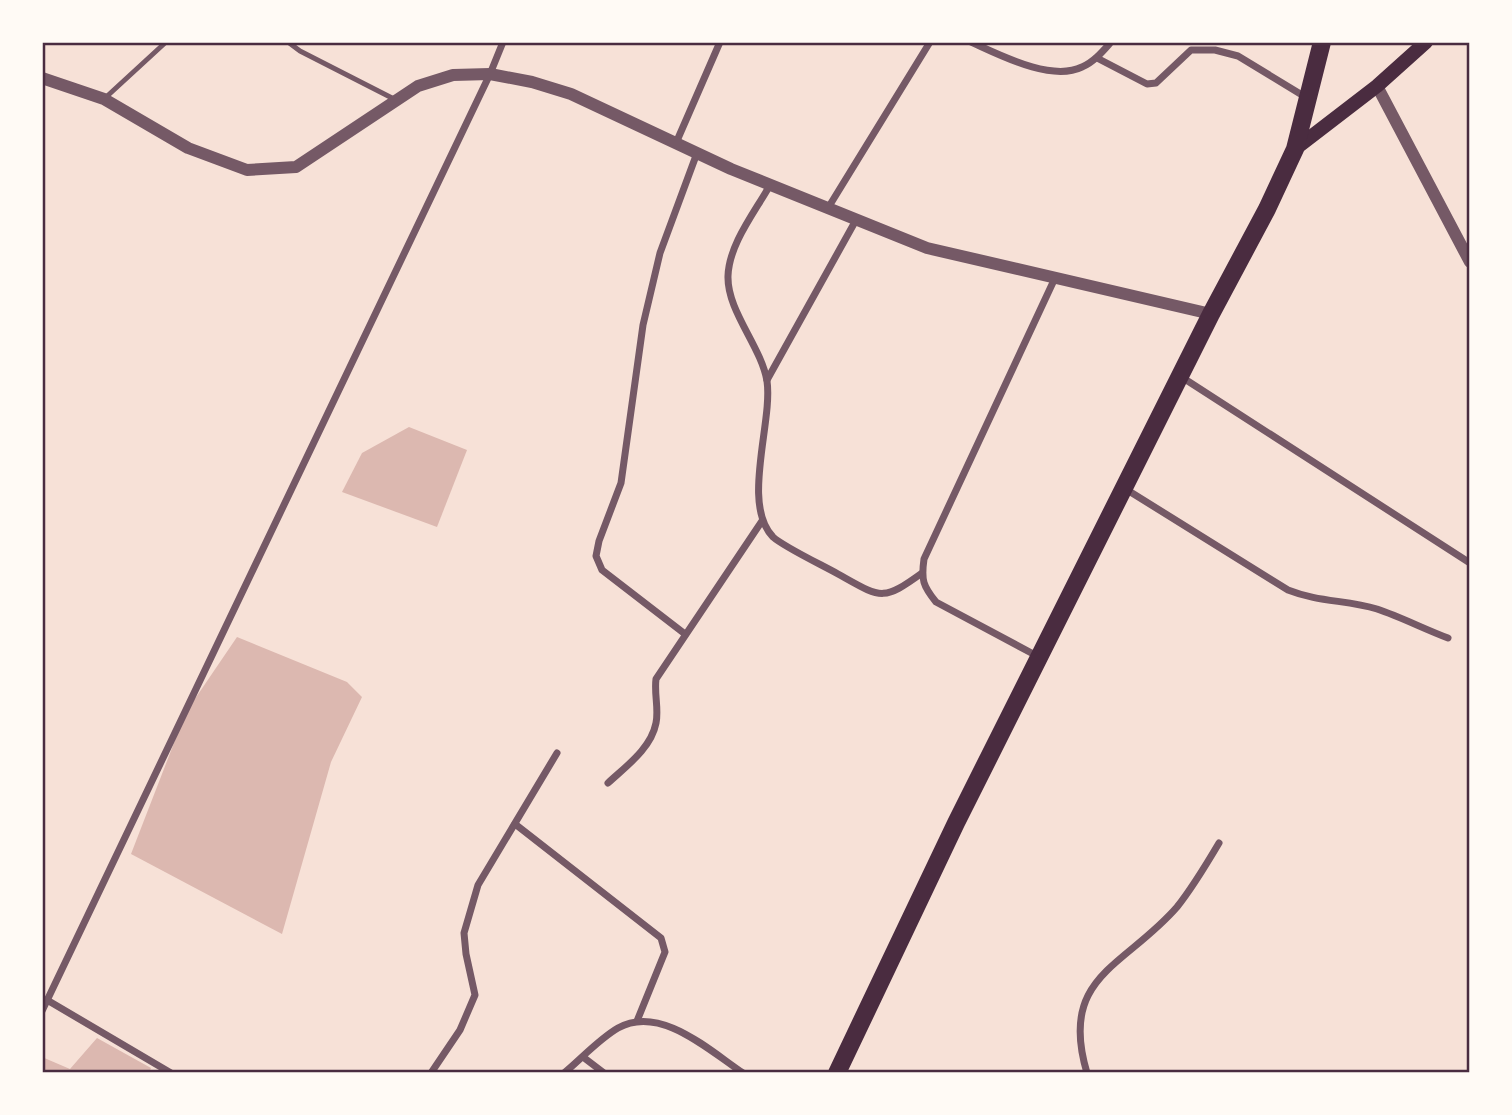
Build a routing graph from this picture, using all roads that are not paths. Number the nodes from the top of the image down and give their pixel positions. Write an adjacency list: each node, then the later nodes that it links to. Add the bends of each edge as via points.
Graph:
1 (166, 42): 14 (lane)
2 (288, 42): 16 (lane)
3 (503, 42): 11 (street)
4 (720, 42): 17 (street)
5 (930, 42): 21 (street)
6 (971, 42): 10 (street, via 1033,67 1059,71 1081,68)
7 (1111, 42): 10 (street)
8 (1322, 42): 15 (main road)
9 (1426, 42): 13 (main road)
10 (1097, 58): 15 (street, via 1147,84 1156,83 1191,50 1215,50 1238,56)
11 (490, 74): 16 (street, via 453,75 418,86); 17 (street, via 571,94); 39 (street)
12 (42, 78): 14 (street)
13 (1377, 86): 18 (main road); 23 (street)
14 (104, 99): 16 (street, via 188,148 247,170 296,167)
15 (1308, 99): 18 (main road)
16 (397, 100)
17 (676, 143): 19 (street)
18 (1295, 149): 25 (main road)
19 (697, 153): 20 (street); 32 (street, via 660,253 643,325 621,483 596,556 602,570)
20 (771, 185): 21 (street); 27 (street, via 738,244 728,278)
21 (828, 208): 22 (street)
22 (856, 220): 24 (street, via 927,248); 27 (street)
23 (1470, 262)
24 (1055, 278): 25 (street); 31 (street, via 924,559)
25 (1211, 314): 26 (main road)
26 (1180, 376): 28 (main road); 30 (street)
27 (766, 380): 29 (street, via 768,409 759,461)
28 (1124, 488): 33 (street, via 1287,590 1378,610); 34 (main road)
29 (762, 521): 31 (street, via 774,538 879,594 894,593); 32 (street)
30 (1470, 563)
31 (922, 573): 34 (street, via 925,588 936,602)
32 (685, 634): 36 (street, via 656,679 656,724 651,736)
33 (1448, 638)
34 (1039, 657): 43 (main road, via 956,822)
35 (558, 753): 37 (street)
36 (608, 783)
37 (515, 824): 41 (street, via 661,938 665,952); 45 (street, via 478,885 468,915 464,933 475,995 470,1010)
38 (1219, 844): 49 (street, via 1177,907 1096,981 1082,1008 1079,1032)
39 (47, 1000): 40 (street); 44 (street)
40 (42, 1011)
41 (637, 1021): 42 (street, via 618,1028); 48 (street, via 664,1024)
42 (583, 1056): 46 (street); 47 (street)
43 (842, 1071)
44 (171, 1073)
45 (430, 1073)
46 (564, 1073)
47 (604, 1073)
48 (743, 1073)
49 (1087, 1073)

